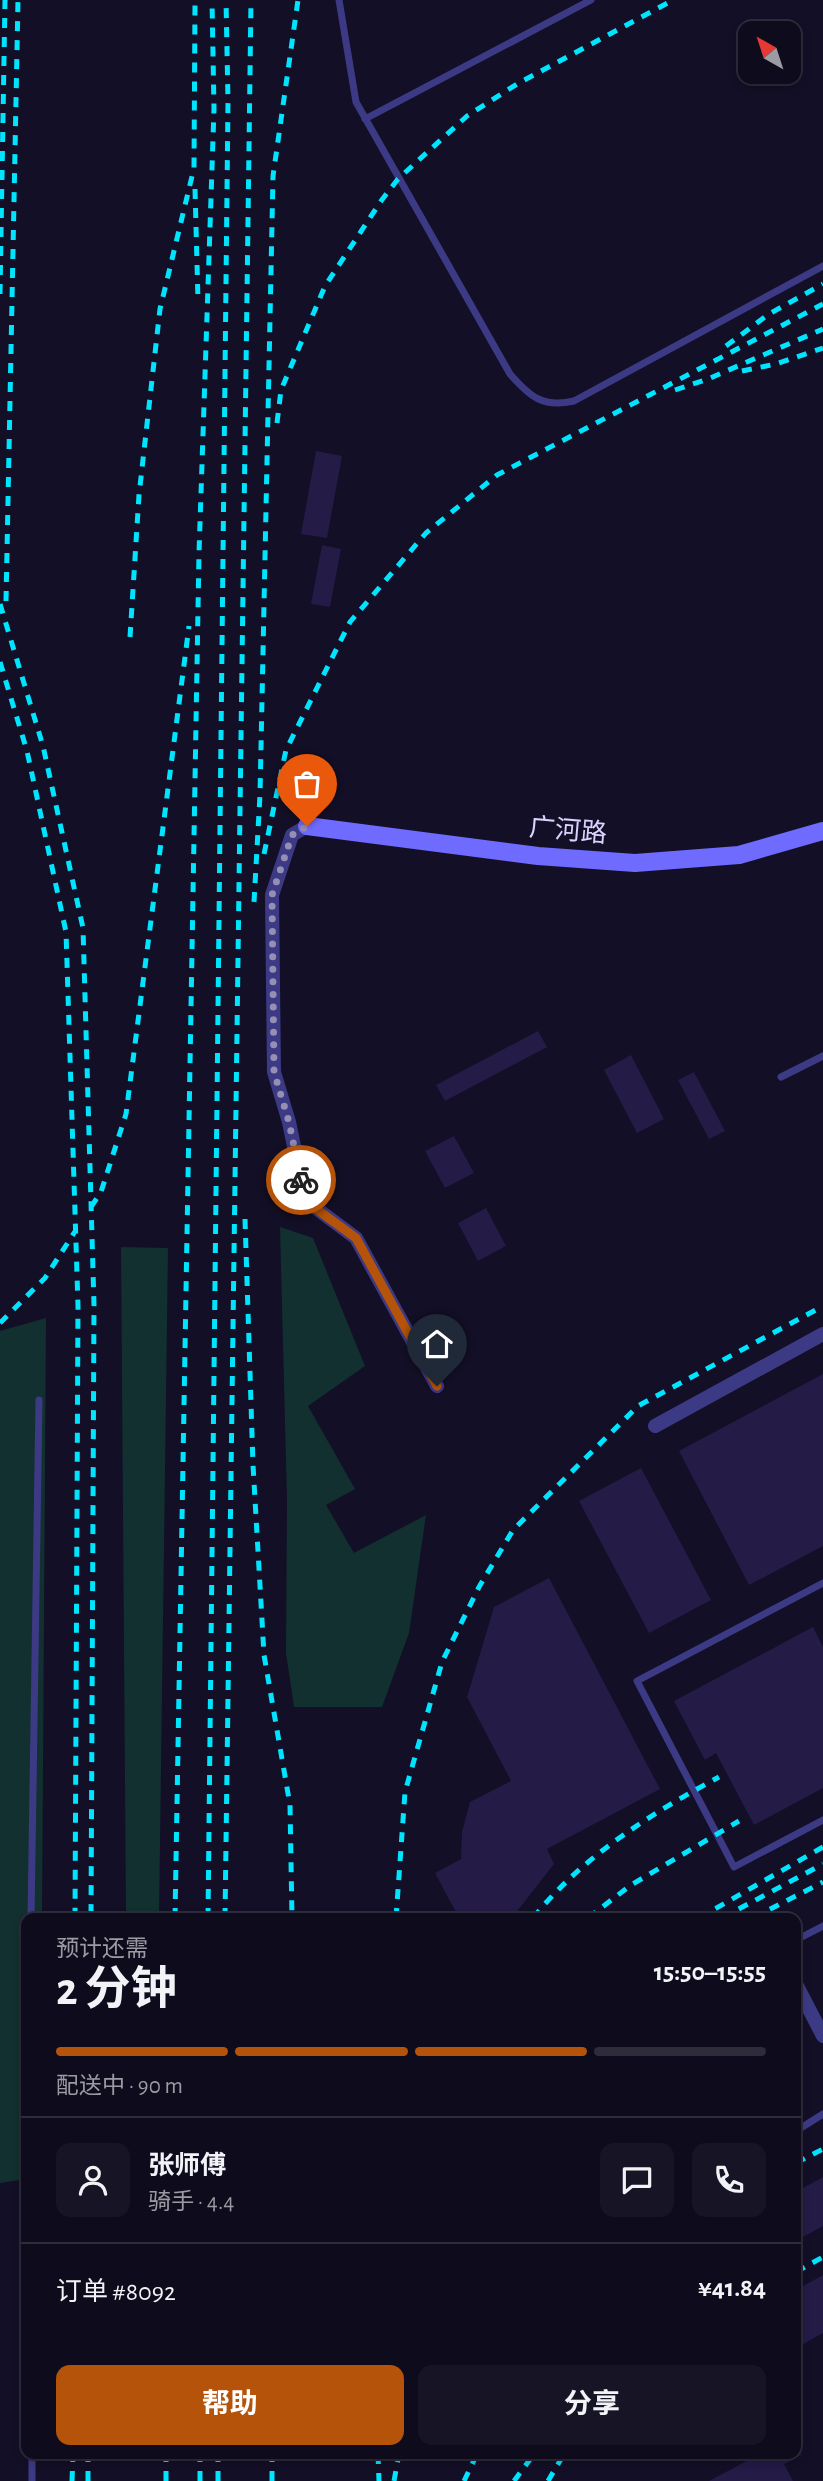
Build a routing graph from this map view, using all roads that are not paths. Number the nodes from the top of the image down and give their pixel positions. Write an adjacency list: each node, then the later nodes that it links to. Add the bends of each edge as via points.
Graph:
1 (339, 0): 3 (lane, via 356,102)
2 (591, 0): 3 (lane)
3 (365, 120): 4 (lane, via 510,374 529,395 546,402 575,401)
4 (823, 266)
5 (307, 826): 6 (street, 广河路, via 538,856 635,863 739,855); 10 (street, via 292,835 272,895 274,1072 304,1200 356,1238)
6 (823, 831)
7 (823, 1056): 8 (lane)
8 (781, 1077)
9 (823, 1334): 12 (street)
10 (437, 1386)
11 (39, 1400): 15 (lane)
12 (655, 1426)
13 (823, 1583): 14 (lane, via 636,1681 734,1867)
14 (823, 1820)
15 (31, 1913)
16 (823, 1926): 17 (lane)
17 (801, 1937)
18 (801, 1993): 19 (street)
19 (823, 2036)
20 (823, 2114): 21 (lane)
21 (801, 2128)
22 (32, 2459): 23 (lane)
23 (32, 2481)

